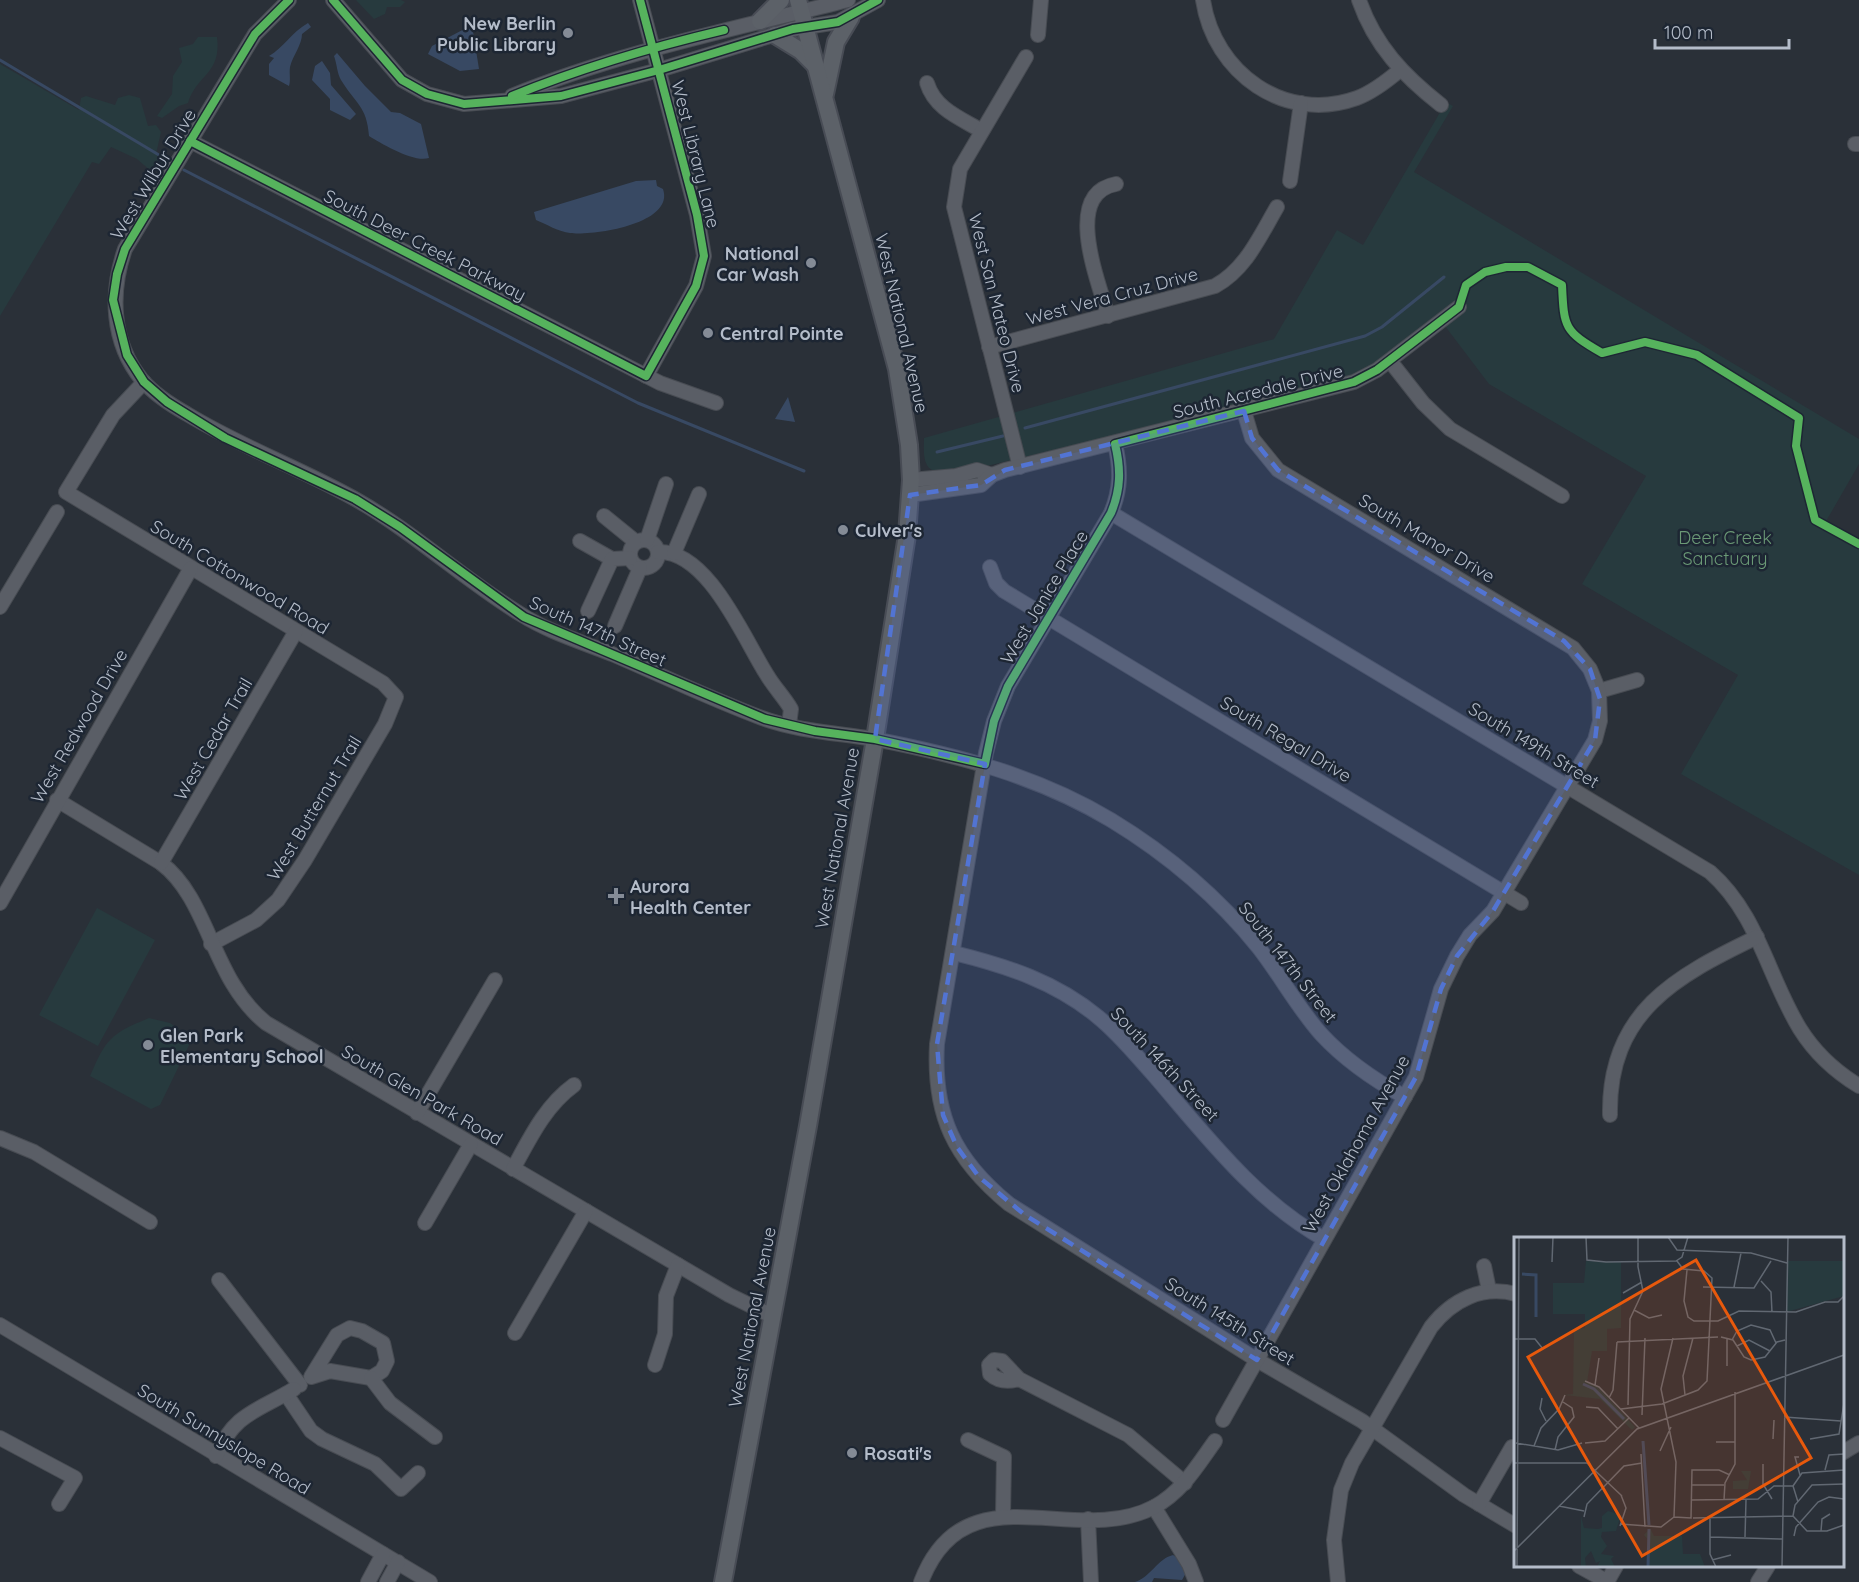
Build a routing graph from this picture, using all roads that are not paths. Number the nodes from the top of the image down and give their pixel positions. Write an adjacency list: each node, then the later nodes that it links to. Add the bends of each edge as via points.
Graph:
1 (289, 0): 25 (street, West Wilbur Drive, via 255,34)
2 (333, 0): 21 (street, via 402,80 427,94 464,105)
3 (640, 0): 14 (street, West Library Lane)
4 (780, 0): 11 (main road)
5 (878, 0): 9 (street)
6 (1041, 0): 13 (street)
7 (1203, 0): 22 (street, via 1212,37 1236,71 1274,96)
8 (1359, 0): 18 (street, via 1375,35)
9 (849, 8): 10 (street, via 838,22); 20 (main road, via 836,42)
10 (802, 13): 11 (street); 12 (street); 16 (main road, West National Avenue)
11 (760, 21): 14 (street)
12 (776, 35): 16 (main road); 17 (street)
13 (1038, 35)
14 (653, 47): 17 (street, West Library Lane); 21 (street, via 559,77)
15 (1026, 57): 24 (street, West San Mateo Drive)
16 (817, 67): 20 (main road, West National Avenue)
17 (659, 70): 21 (street, via 561,96); 33 (street, West Library Lane, via 704,256 696,286)
18 (1400, 70): 22 (street, via 1357,98 1324,104); 23 (street)
19 (927, 83): 24 (street, via 937,104)
20 (825, 94): 40 (main road, West National Avenue, via 897,369)
21 (498, 102)
22 (1301, 103): 26 (street)
23 (1441, 105)
24 (982, 131): 31 (street, West San Mateo Drive, via 960,169 954,207)
25 (190, 141): 33 (street, South Deer Creek Parkway); 34 (street, West Wilbur Drive, via 125,249 117,273 114,300 119,330 127,355)
26 (1290, 181)
27 (1116, 184): 30 (street, via 1105,186 1093,196 1087,214 1089,245)
28 (1277, 207): 30 (street, West Vera Cruz Drive, via 1247,258 1220,283)
29 (1459, 307): 32 (street, South Acredale Drive)
30 (1108, 316): 31 (street, West Vera Cruz Drive)
31 (989, 347): 38 (street, West San Mateo Drive)
32 (1390, 361): 36 (street, South Acredale Drive, via 1354,382); 42 (street, via 1423,403 1450,429)
33 (646, 376): 35 (street, South Deer Creek Parkway)
34 (144, 382): 53 (street, South Cottonwood Road, via 113,415 66,492); 62 (street, South 147th Street, via 166,402 225,438 355,499 400,526 524,617 765,719)
35 (716, 403)
36 (1244, 411): 37 (street, South Acredale Drive); 60 (street, South Manor Drive, via 1255,444 1278,470 1564,641 1590,669)
37 (1115, 444): 38 (street, South Acredale Drive); 44 (street, West Janice Place, via 1120,475)
38 (1020, 467): 40 (street, South Acredale Drive, via 992,475 981,485)
39 (666, 484): 47 (street)
40 (911, 488): 63 (main road, West National Avenue)
41 (699, 494): 49 (street)
42 (1562, 496)
43 (57, 512): 54 (street)
44 (1111, 513): 56 (street, West Janice Place); 65 (street, South 149th Street)
45 (603, 516): 47 (street)
46 (580, 541): 50 (street)
47 (642, 541): 48 (street, via 654,543); 51 (street, via 631,549)
48 (658, 552): 49 (street); 51 (street, via 653,564)
49 (674, 554): 62 (street, via 705,577 727,606 791,709)
50 (612, 559): 51 (street); 55 (street)
51 (635, 563): 57 (street)
52 (990, 567): 56 (street, South Regal Drive, via 998,586)
53 (191, 568): 58 (street, South Cottonwood Road); 66 (street, West Redwood Drive)
54 (0, 607)
55 (588, 611)
56 (1048, 618): 64 (street, West Janice Place, via 1001,701); 68 (street, South Regal Drive)
57 (615, 626)
58 (296, 631): 61 (street, South Cottonwood Road); 67 (street, West Cedar Trail)
59 (1637, 680): 60 (street)
60 (1599, 691): 65 (street, West Oklahoma Avenue, via 1598,731)
61 (395, 694): 72 (street, West Butternut Trail, via 396,702 385,724 289,886 256,920)
62 (789, 725): 63 (street, South 147th Street)
63 (875, 739): 64 (street, South 147th Street); 93 (main road, West National Avenue)
64 (985, 764): 73 (street, West Janice Place); 77 (street, South 147th Street, via 1056,791 1113,821 1158,852 1232,917 1337,1050)
65 (1568, 786): 68 (street, West Oklahoma Avenue); 71 (street, South 149th Street, via 1710,872 1734,896)
66 (57, 800): 67 (street, South Glen Park Road); 69 (street, West Redwood Drive)
67 (161, 863): 72 (street, South Glen Park Road, via 186,892)
68 (1505, 892): 70 (street, South Regal Drive); 77 (street, West Oklahoma Avenue, via 1470,936 1446,976 1423,1059)
69 (0, 903)
70 (1521, 903)
71 (1757, 937): 76 (street, South 149th Street, via 1800,1029 1817,1052); 79 (street, via 1680,977 1645,1009 1618,1055 1610,1092)
72 (212, 944): 78 (street, South Glen Park Road, via 238,995 261,1019)
73 (954, 953): 80 (street, West Janice Place, via 936,1060 938,1094); 87 (street, South 146th Street, via 1027,974 1099,1017 1256,1190)
74 (495, 980): 78 (street)
75 (574, 1085): 83 (street, via 546,1111)
76 (1859, 1086)
77 (1406, 1097): 87 (street, West Oklahoma Avenue)
78 (417, 1113): 82 (street, South Glen Park Road)
79 (1610, 1115)
80 (947, 1126): 96 (street, South 145th Street, via 966,1161 1009,1204)
81 (0, 1138): 85 (street, via 34,1152)
82 (471, 1144): 83 (street, South Glen Park Road); 86 (street)
83 (513, 1169): 84 (street, South Glen Park Road)
84 (586, 1211): 88 (street, South Glen Park Road); 95 (street)
85 (150, 1222)
86 (425, 1223)
87 (1324, 1239): 96 (street, West Oklahoma Avenue)
88 (678, 1265): 93 (street, South Glen Park Road); 97 (street, via 666,1296 665,1334)
89 (1484, 1266): 91 (street)
90 (219, 1280): 100 (street)
91 (1490, 1290): 92 (street); 103 (street, via 1456,1302 1436,1319)
92 (1514, 1294)
93 (772, 1316): 128 (main road, West National Avenue)
94 (0, 1326): 111 (street, South Sunnyslope Road)
95 (515, 1333)
96 (1257, 1360): 102 (street, West Oklahoma Avenue); 103 (street, South 145th Street)
97 (655, 1365)
98 (371, 1378): 100 (street, via 330,1371); 100 (street, via 386,1366 385,1347 362,1331 350,1328 337,1335); 104 (street, via 390,1403)
99 (1019, 1379): 113 (street, via 1128,1435)
100 (306, 1381): 101 (street)
101 (286, 1394): 111 (street, via 238,1421); 112 (street, via 311,1431 375,1464 402,1489)
102 (1223, 1420)
103 (1372, 1428): 115 (street, South 145th Street); 132 (street, via 1352,1463 1339,1499 1334,1540)
104 (435, 1437)
105 (0, 1438): 114 (street, via 75,1478)
106 (968, 1440): 117 (street, via 1004,1457)
107 (1215, 1441): 113 (street)
108 (1859, 1443): 110 (street)
109 (1512, 1447): 115 (street)
110 (1844, 1452)
111 (216, 1456): 120 (street, South Sunnyslope Road)
112 (418, 1473)
113 (1185, 1483): 116 (street)
114 (59, 1504)
115 (1479, 1504): 119 (street, South 145th Street)
116 (1154, 1507): 118 (street, via 1124,1518); 131 (street)
117 (1003, 1516): 118 (street); 129 (street, via 976,1522 946,1541 930,1560)
118 (1088, 1519): 130 (street)
119 (1514, 1525)
120 (383, 1554): 121 (street, South Sunnyslope Road); 125 (street)
121 (398, 1562): 126 (street); 127 (street, South Sunnyslope Road)
122 (1582, 1567): 133 (street)
123 (1615, 1567): 133 (street)
124 (1767, 1567): 134 (street)
125 (368, 1582)
126 (387, 1582)
127 (430, 1582)
128 (723, 1582)
129 (921, 1582)
130 (1091, 1582)
131 (1196, 1582)
132 (1338, 1582)
133 (1607, 1582)
134 (1758, 1582)

